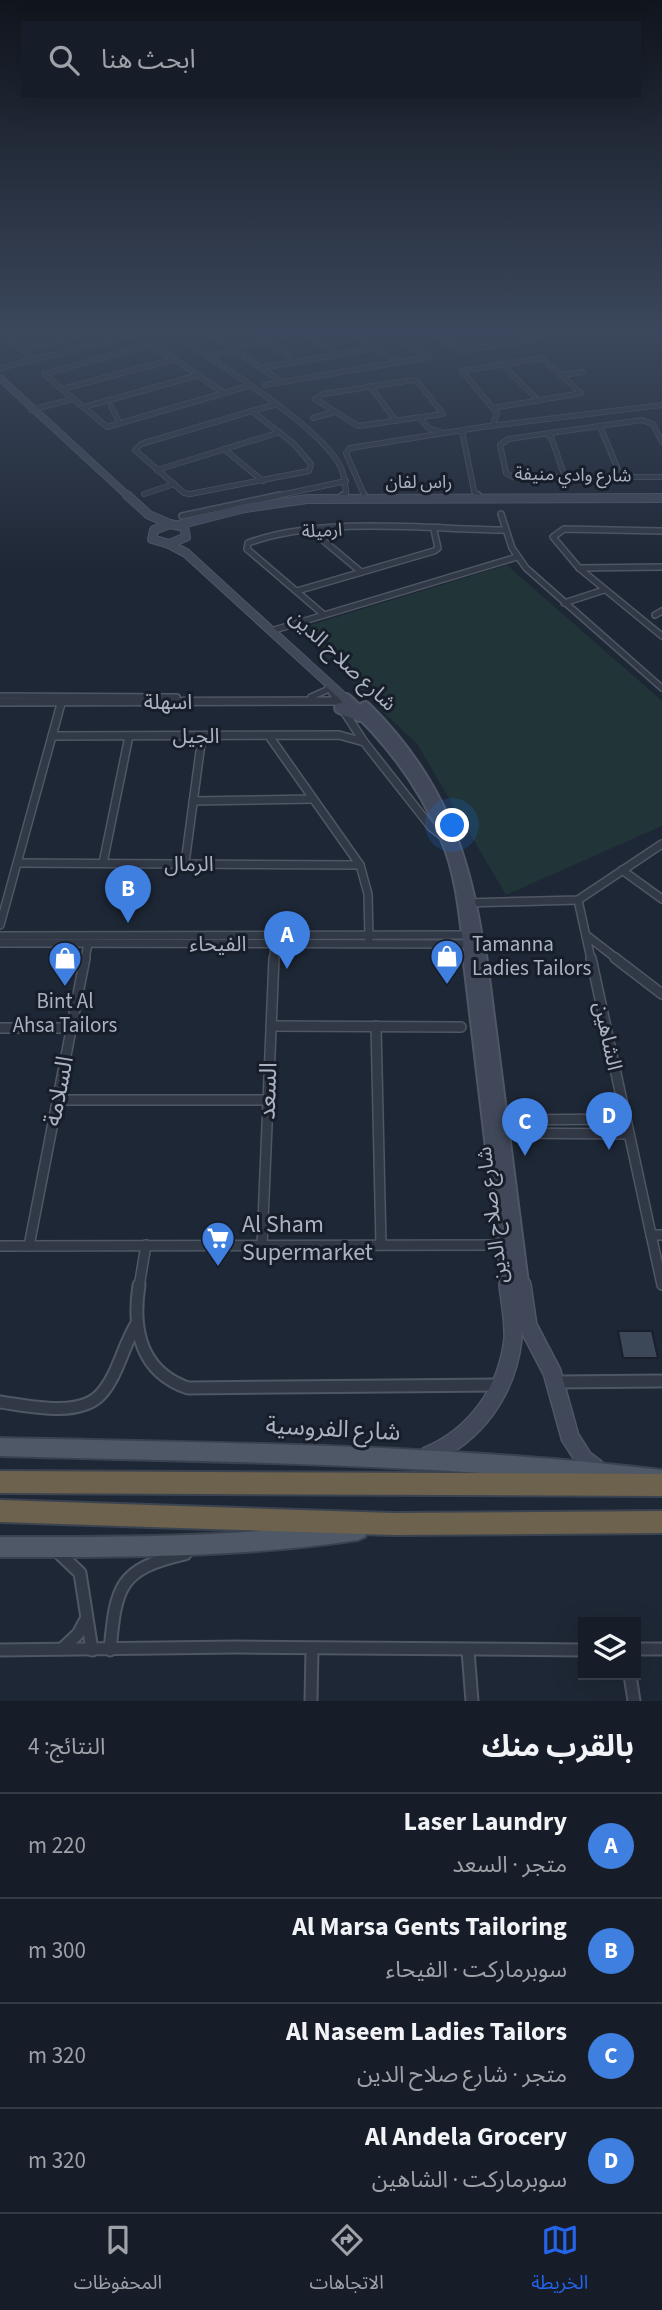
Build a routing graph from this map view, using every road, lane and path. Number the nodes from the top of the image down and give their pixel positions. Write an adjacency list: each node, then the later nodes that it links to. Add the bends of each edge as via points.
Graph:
1 (35, 414): 44 (street, شارع صلاح الدين, via 148,519)
2 (38, 414): 43 (street, شارع صلاح الدين, via 149,515)
3 (92, 414): 18 (street, via 107,427)
4 (116, 414): 18 (street)
5 (145, 414): 18 (street)
6 (241, 414): 29 (street, via 137,446 135,450)
7 (257, 414): 24 (street)
8 (286, 414): 34 (street, via 324,444)
9 (326, 414): 16 (street)
10 (338, 414): 19 (street, via 355,426)
11 (391, 414): 19 (street)
12 (434, 414): 17 (street)
13 (497, 414): 20 (street)
14 (583, 414): 15 (street)
15 (561, 417): 20 (street); 22 (street)
16 (313, 418)
17 (420, 418): 19 (street); 25 (street, via 429,429)
18 (120, 421)
19 (396, 421)
20 (493, 425): 23 (street)
21 (600, 426): 22 (street, شارع وادي منيفة); 27 (street, شارع وادي منيفة, via 646,421 653,424); 31 (street)
22 (574, 430): 26 (street, شارع وادي منيفة)
23 (462, 431): 25 (street); 37 (street)
24 (280, 432): 28 (street); 33 (street, via 311,467)
25 (445, 433): 38 (street, via 350,448 345,452)
26 (547, 434): 30 (street); 30 (street, شارع وادي منيفة, via 500,442 506,473)
27 (662, 442)
28 (224, 449): 29 (street); 33 (street)
29 (157, 470): 35 (street)
30 (565, 477): 31 (street, شارع وادي منيفة)
31 (621, 477): 32 (street, شارع وادي منيفة)
32 (662, 477)
33 (263, 481): 35 (street, via 190,494)
34 (346, 481): 39 (street); 42 (street)
35 (174, 484): 36 (street)
36 (144, 494)
37 (475, 496): 38 (street, راس لفان); 40 (street, راس لفان)
38 (364, 497): 39 (street, راس لفان)
39 (341, 498): 43 (street, راس لفان, via 274,503)
40 (662, 499): 43 (street, راس لفان, via 308,501 246,510)
41 (501, 514): 46 (street)
42 (182, 516)
43 (179, 529): 44 (street); 49 (street); 60 (street, شارع صلاح الدين, via 190,550)
44 (154, 530): 49 (street, شارع صلاح الدين, via 152,539)
45 (434, 530): 46 (street, ارميلة); 47 (street, ارميلة); 53 (street, via 435,551)
46 (505, 530): 50 (street)
47 (312, 531): 53 (street); 55 (street, ارميلة, via 262,537 246,546)
48 (662, 531): 52 (street, via 556,532 555,540)
49 (169, 544): 60 (street, شارع صلاح الدين, via 186,553)
50 (517, 557): 56 (street); 58 (street)
51 (662, 567): 52 (street)
52 (579, 568): 54 (street)
53 (361, 572): 55 (street)
54 (604, 590): 56 (street); 61 (street)
55 (297, 591): 58 (street, ارميلة)
56 (564, 603): 63 (street)
57 (662, 611): 59 (street)
58 (323, 614): 60 (street)
59 (654, 615)
60 (275, 630): 62 (street, شارع صلاح الدين); 67 (street, شارع صلاح الدين)
61 (662, 636)
62 (327, 685): 65 (street, اسهلة, via 312,697); 66 (street, شارع صلاح الدين); 67 (street, شارع صلاح الدين)
63 (662, 688)
64 (0, 699): 65 (street, اسهلة)
65 (62, 699): 66 (street, اسهلة); 70 (street)
66 (338, 704): 67 (street); 68 (street, شارع صلاح الدين)
67 (368, 715): 77 (street, شارع صلاح الدين, via 421,774)
68 (352, 725): 69 (street); 74 (street, شارع صلاح الدين)
69 (339, 735): 73 (street, الجيل); 74 (street, الجيل)
70 (52, 736): 71 (street, الجيل); 79 (street)
71 (129, 736): 72 (street, الجيل); 80 (street)
72 (202, 736): 73 (street, الجيل); 76 (street)
73 (269, 736): 75 (street)
74 (364, 742): 77 (street, شارع صلاح الدين, via 431,827)
75 (313, 799): 76 (street); 82 (street)
76 (193, 801): 81 (street)
77 (451, 838): 86 (street, شارع صلاح الدين)
78 (662, 844): 83 (street)
79 (18, 863): 80 (street, الرمال); 87 (street)
80 (103, 863): 81 (street, الرمال)
81 (185, 863): 82 (street, الرمال)
82 (360, 865): 93 (street, via 368,894)
83 (622, 870): 84 (street); 85 (street)
84 (662, 899)
85 (578, 900): 86 (street); 88 (street, الشاهين)
86 (468, 903): 92 (street, شارع صلاح الدين)
87 (0, 925)
88 (586, 935): 95 (street); 103 (street, الشاهين)
89 (0, 936): 90 (street, الفيحاء)
90 (89, 940): 91 (street, الفيحاء); 94 (street, الفيحاء); 100 (street, السلامة)
91 (275, 940): 93 (street, الفيحاء); 96 (street, السعد)
92 (472, 940): 93 (street, الفيحاء); 104 (street, شارع صلاح الدين)
93 (369, 941)
94 (0, 943)
95 (662, 994)
96 (271, 1026): 97 (street); 102 (street, السعد)
97 (376, 1027): 98 (street); 111 (street)
98 (461, 1027)
99 (0, 1028): 100 (street)
100 (72, 1028): 101 (street, السلامة)
101 (58, 1100): 102 (street); 108 (street, السلامة)
102 (268, 1100): 110 (street, السعد)
103 (626, 1119): 104 (street); 105 (street, الشاهين)
104 (497, 1126): 105 (street); 112 (street, شارع صلاح الدين)
105 (629, 1134): 106 (street, الشاهين)
106 (657, 1235): 113 (street, الشاهين)
107 (0, 1245): 108 (street)
108 (29, 1245): 109 (street)
109 (146, 1245): 110 (street); 114 (street)
110 (262, 1245): 111 (street)
111 (381, 1245): 112 (street)
112 (511, 1245): 115 (street, شارع صلاح الدين); 116 (street, شارع صلاح الدين)
113 (662, 1285)
114 (136, 1325): 119 (street, شارع الفروسية, via 158,1371 166,1381 184,1389); 120 (street, via 103,1392 88,1404)
115 (531, 1335): 116 (street); 118 (street, شارع صلاح الدين)
116 (513, 1337): 119 (street, شارع صلاح الدين)
117 (662, 1381): 118 (street)
118 (555, 1382): 123 (street, شارع صلاح الدين, via 572,1448)
119 (502, 1385): 122 (street, شارع صلاح الدين, via 484,1412 450,1445 424,1457)
120 (0, 1402)
121 (0, 1447): 122 (main road, شارع الفروسية)
122 (402, 1459): 123 (main road, شارع الفروسية)
123 (602, 1472): 125 (main road, شارع الفروسية)
124 (0, 1482): 125 (highway, شارع الفروسية)
125 (662, 1482)
126 (0, 1511): 128 (highway)
127 (662, 1522): 128 (highway)
128 (393, 1524): 129 (main road, via 309,1539)
129 (244, 1544): 131 (main road); 138 (street, via 141,1565 121,1586)
130 (0, 1547): 131 (main road)
131 (33, 1547): 132 (street, via 62,1555 77,1567 85,1586)
132 (85, 1620): 136 (street); 137 (street)
133 (641, 1649): 134 (street)
134 (662, 1649)
135 (0, 1650): 136 (street)
136 (61, 1650): 137 (street)
137 (92, 1650): 138 (street)
138 (110, 1650): 139 (street)
139 (312, 1650): 141 (street); 143 (street)
140 (578, 1650): 141 (street)
141 (468, 1651): 144 (street)
142 (631, 1680): 145 (street)
143 (311, 1701)
144 (472, 1701)
145 (634, 1701)

